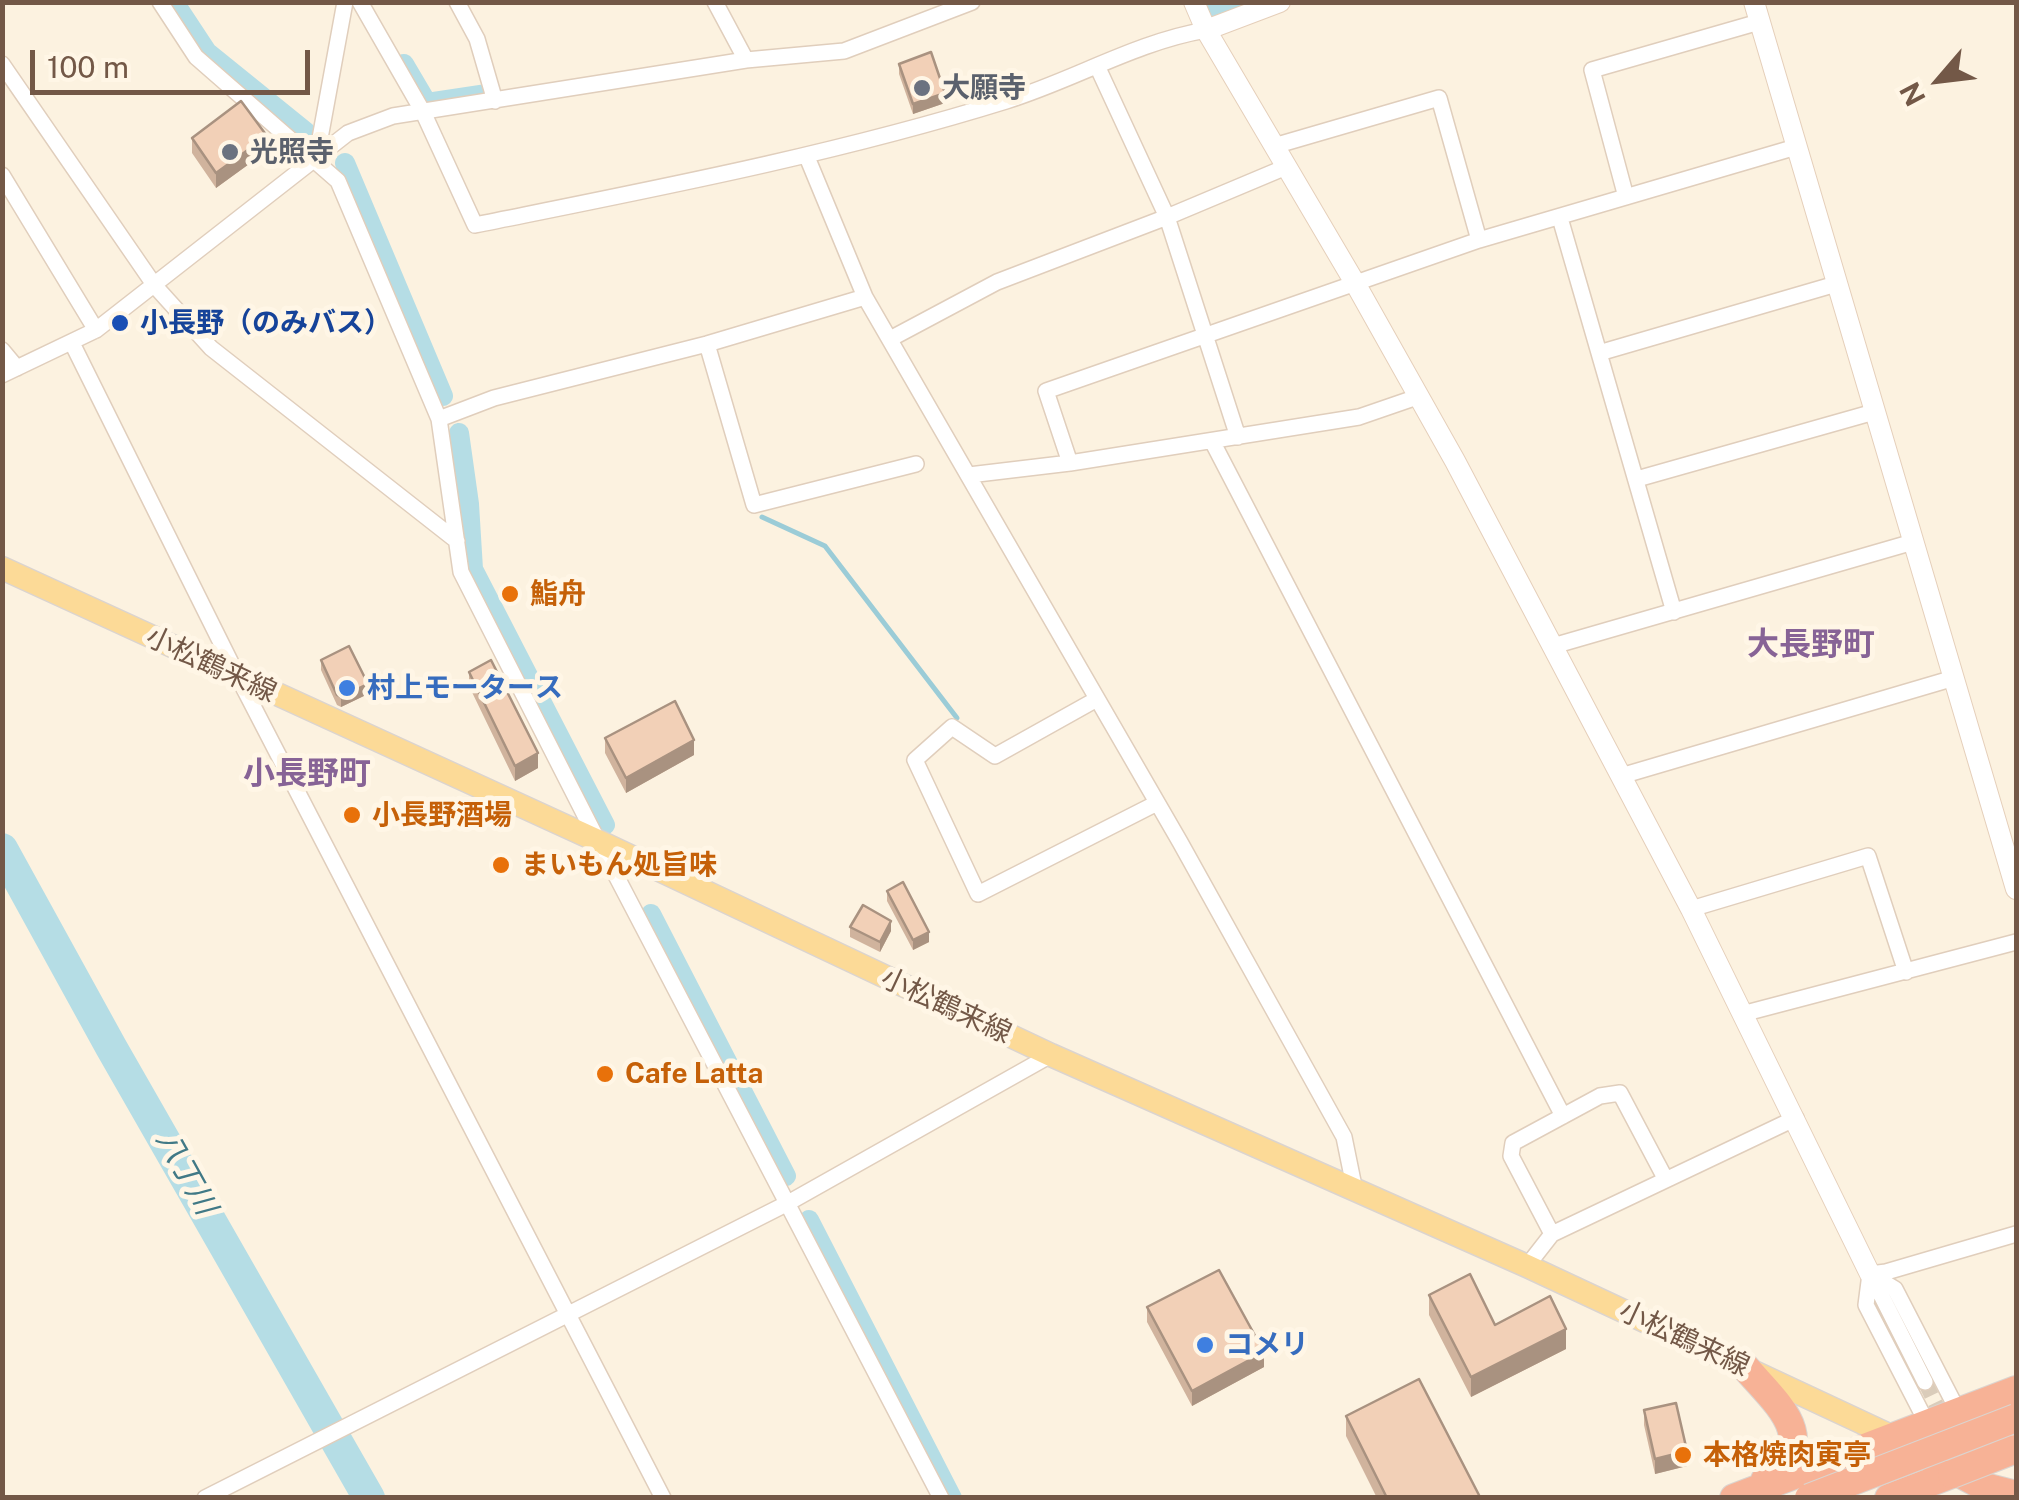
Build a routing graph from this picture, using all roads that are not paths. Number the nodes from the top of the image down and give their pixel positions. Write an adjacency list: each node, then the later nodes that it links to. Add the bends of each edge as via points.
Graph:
1 (160, 2): 19 (street, via 196,57)
2 (345, 2): 19 (street)
3 (360, 2): 15 (street)
4 (458, 2): 14 (street, via 478,39)
5 (715, 2): 11 (street)
6 (1194, 2): 10 (street)
7 (1280, 2): 10 (street)
8 (968, 3): 11 (street, via 844,51)
9 (1756, 12): 17 (street); 22 (street, via 1592,70)
10 (1206, 30): 13 (street, via 1166,37); 16 (street)
11 (746, 60): 14 (street)
12 (2, 64): 28 (street)
13 (1098, 68): 18 (street); 23 (street)
14 (495, 101): 15 (street)
15 (423, 112): 18 (street, via 475,225); 19 (street, via 348,134)
16 (1274, 146): 20 (street); 25 (street, via 1439,98)
17 (1796, 147): 22 (street); 27 (street)
18 (807, 157): 29 (street)
19 (316, 160): 28 (street); 40 (street, via 338,181)
20 (1286, 167): 23 (street); 26 (street)
21 (2, 175): 30 (street)
22 (1626, 196): 24 (street)
23 (1167, 218): 31 (street); 32 (street, via 997,282)
24 (1560, 218): 25 (street); 36 (street)
25 (1479, 240): 26 (street)
26 (1355, 283): 31 (street); 38 (street)
27 (1836, 284): 36 (street); 39 (street)
28 (155, 286): 30 (street); 47 (street, via 211,348)
29 (865, 297): 32 (street); 34 (street)
30 (96, 330): 33 (street)
31 (1206, 333): 41 (street); 44 (street, via 1046,391)
32 (890, 339): 45 (street)
33 (72, 344): 37 (street); 53 (street)
34 (707, 344): 40 (street, via 494,398); 43 (street, via 754,505)
35 (2, 350): 37 (street)
36 (1599, 353): 46 (street)
37 (10, 372)
38 (1420, 396): 41 (street, via 1359,417); 51 (street)
39 (1874, 412): 46 (street); 48 (street)
40 (439, 419): 47 (street)
41 (1238, 437): 42 (street)
42 (1212, 441): 44 (street); 64 (street)
43 (916, 464)
44 (1070, 464): 45 (street)
45 (969, 475): 54 (street)
46 (1637, 479): 50 (street)
47 (457, 541): 57 (street, via 461,572)
48 (1913, 542): 50 (street); 52 (street)
49 (2, 568): 53 (main road, 小松鶴来線)
50 (1674, 612): 51 (street)
51 (1553, 646): 55 (street)
52 (1954, 678): 55 (street); 58 (street)
53 (239, 679): 57 (main road, 小松鶴来線); 73 (street)
54 (1098, 699): 56 (street); 56 (street, via 995,756 952,727 915,760 978,894)
55 (1620, 776): 59 (street)
56 (1157, 803): 67 (street, via 1344,1137)
57 (598, 842): 63 (main road, 小松鶴来線); 68 (street)
58 (2016, 890)
59 (1690, 908): 61 (street, via 1868,856); 62 (street)
60 (2016, 942): 61 (street)
61 (1906, 972): 62 (street)
62 (1742, 1014): 65 (street)
63 (1051, 1055): 67 (main road, 小松鶴来線); 68 (street)
64 (1562, 1116): 66 (street, via 1600,1096 1620,1094); 69 (street, via 1514,1142 1511,1156)
65 (1796, 1118): 66 (street); 72 (street)
66 (1665, 1178): 69 (street)
67 (1355, 1192): 71 (main road, 小松鶴来線)
68 (788, 1202): 73 (street); 88 (street)
69 (1552, 1234): 71 (street)
70 (2016, 1234): 72 (street)
71 (1527, 1266): 74 (main road, 小松鶴来線)
72 (1870, 1274): 75 (street); 77 (street, via 1895,1290); 79 (street, via 1866,1306)
73 (569, 1316): 86 (street); 87 (street)
74 (1745, 1367): 80 (main road, 小松鶴来線); 84 (highway, via 1793,1428 1795,1446 1782,1469)
75 (1925, 1382)
76 (2016, 1390): 77 (highway)
77 (1959, 1412): 79 (highway); 83 (street)
78 (2016, 1418): 89 (highway, bridge)
79 (1926, 1424): 80 (highway); 83 (street)
80 (1893, 1438): 83 (highway); 84 (highway)
81 (2016, 1450): 90 (highway, bridge)
82 (2016, 1476): 83 (highway)
83 (1988, 1494): 85 (highway); 91 (highway)
84 (1741, 1495)
85 (2016, 1495)
86 (205, 1498)
87 (662, 1498)
88 (941, 1498)
89 (1809, 1498)
90 (1889, 1498)
91 (1957, 1498)

